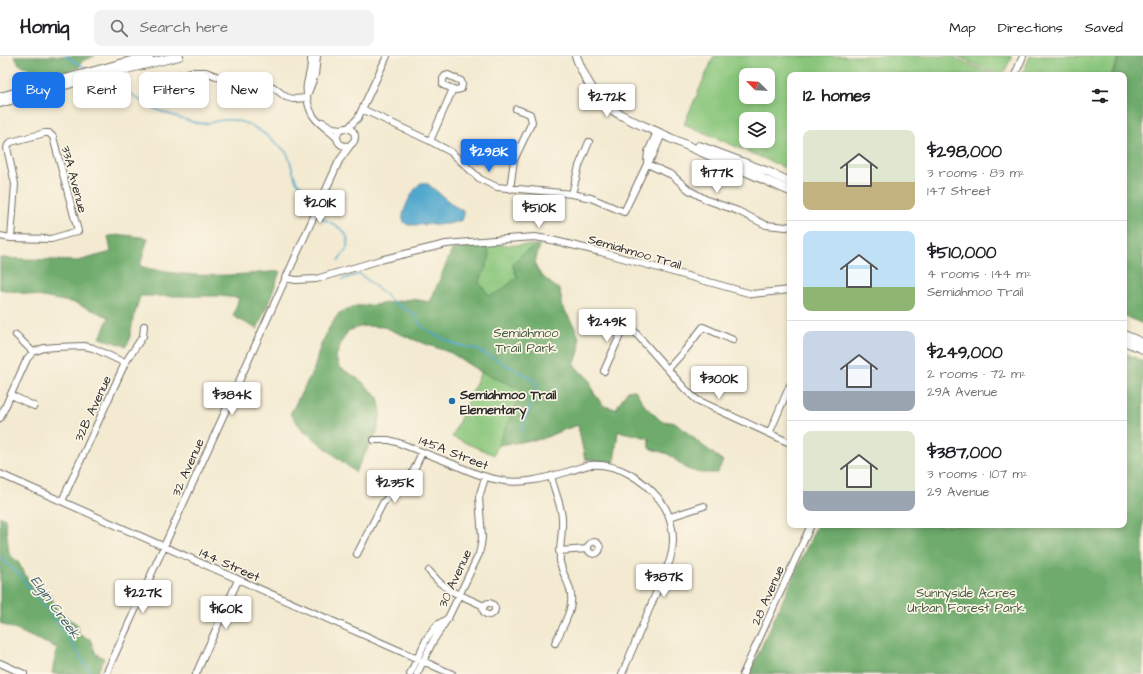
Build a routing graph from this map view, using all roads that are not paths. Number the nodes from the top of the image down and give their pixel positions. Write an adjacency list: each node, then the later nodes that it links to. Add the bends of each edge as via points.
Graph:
1 (149, 56): 9 (main road)
2 (179, 56): 10 (main road)
3 (311, 56): 17 (street)
4 (317, 56): 17 (street, via 315,74)
5 (387, 56): 20 (street)
6 (576, 56): 13 (main road)
7 (579, 56): 13 (main road)
8 (1023, 56): 11 (street)
9 (95, 72)
10 (116, 72)
11 (1016, 72)
12 (209, 73): 17 (street, via 228,81 261,82 294,100)
13 (583, 74): 25 (main road, via 603,103 623,117)
14 (73, 79): 18 (main road)
15 (73, 80): 19 (main road)
16 (453, 90): 28 (street)
17 (307, 96): 23 (street, via 310,110)
18 (0, 97)
19 (0, 103)
20 (362, 109): 22 (street); 28 (street)
21 (516, 109): 34 (street, via 530,114 532,122 514,160)
22 (358, 118): 24 (street); 26 (street)
23 (317, 120): 24 (street, via 333,128); 27 (street)
24 (345, 128): 26 (street, via 351,129); 27 (street, via 338,133)
25 (660, 133): 32 (street, via 648,152); 33 (main road, via 672,135); 35 (main road)
26 (354, 134): 30 (street, via 355,139)
27 (338, 140): 30 (street, via 345,146); 31 (street, 32 Avenue, via 341,146)
28 (430, 141): 34 (street, via 451,152 480,179 497,187)
29 (589, 142): 36 (street, via 579,166)
30 (352, 143): 31 (street, 32 Avenue)
31 (339, 161): 40 (street, 32 Avenue)
32 (647, 164): 36 (street, via 624,212 591,198); 37 (street, via 672,175 689,190 707,200 738,211 766,226)
33 (787, 181)
34 (510, 189): 36 (street)
35 (787, 190)
36 (572, 194)
37 (787, 227)
38 (0, 236): 39 (street)
39 (11, 238): 39 (street, 33A Avenue, via 15,184 8,145 11,142 49,133 53,137 78,231 51,239)
40 (285, 278): 41 (street, Semiahmoo Trail, via 316,279 446,244 535,237 601,252 752,294); 68 (street, 32 Avenue)
41 (787, 290)
42 (144, 326): 50 (street, 32B Avenue, via 144,336)
43 (16, 335): 49 (street)
44 (1127, 336): 47 (main road)
45 (733, 340): 51 (street, via 703,326)
46 (1127, 342): 48 (main road)
47 (1143, 343)
48 (1143, 349)
49 (33, 352): 50 (street, via 50,347 87,346); 54 (street, via 27,359)
50 (125, 363): 64 (street, 32B Avenue)
51 (668, 369): 52 (street, via 626,322); 57 (street, via 697,400)
52 (604, 371)
53 (787, 392): 57 (street)
54 (11, 395): 55 (street); 56 (street)
55 (34, 406)
56 (0, 418)
57 (769, 434): 59 (street)
58 (374, 440): 60 (street, 145A Street, via 389,440)
59 (787, 442)
60 (422, 452): 63 (street, 145A Street); 71 (street, via 408,482 383,503)
61 (0, 474): 64 (street, 144 Street)
62 (552, 476): 63 (street, 145A Street, via 530,482); 66 (street, 145A Street, via 589,465 616,468 642,482 654,492); 70 (street, via 562,516)
63 (485, 478): 74 (street, 30 Avenue, via 480,497 481,545)
64 (62, 501): 68 (street, 144 Street)
65 (704, 506): 66 (street)
66 (670, 517): 85 (street, 145A Street, via 674,538 673,551)
67 (810, 528): 86 (street, 28 Avenue)
68 (163, 546): 73 (street, 144 Street); 80 (street, 32 Avenue)
69 (588, 549): 70 (street)
70 (559, 551): 76 (street, via 562,568 570,586 571,604)
71 (357, 554)
72 (429, 571): 74 (street, via 444,587)
73 (238, 580): 77 (street, 144 Street); 81 (street)
74 (460, 595): 75 (street); 77 (street, 30 Avenue, via 442,629 432,637)
75 (484, 606)
76 (555, 643)
77 (420, 660): 82 (street, 30 Avenue); 83 (street, 30 Avenue); 84 (street, 144 Street)
78 (0, 663): 79 (street)
79 (24, 674)
80 (106, 674)
81 (196, 674)
82 (410, 674)
83 (417, 674)
84 (452, 674)
85 (622, 674)
86 (743, 674)

